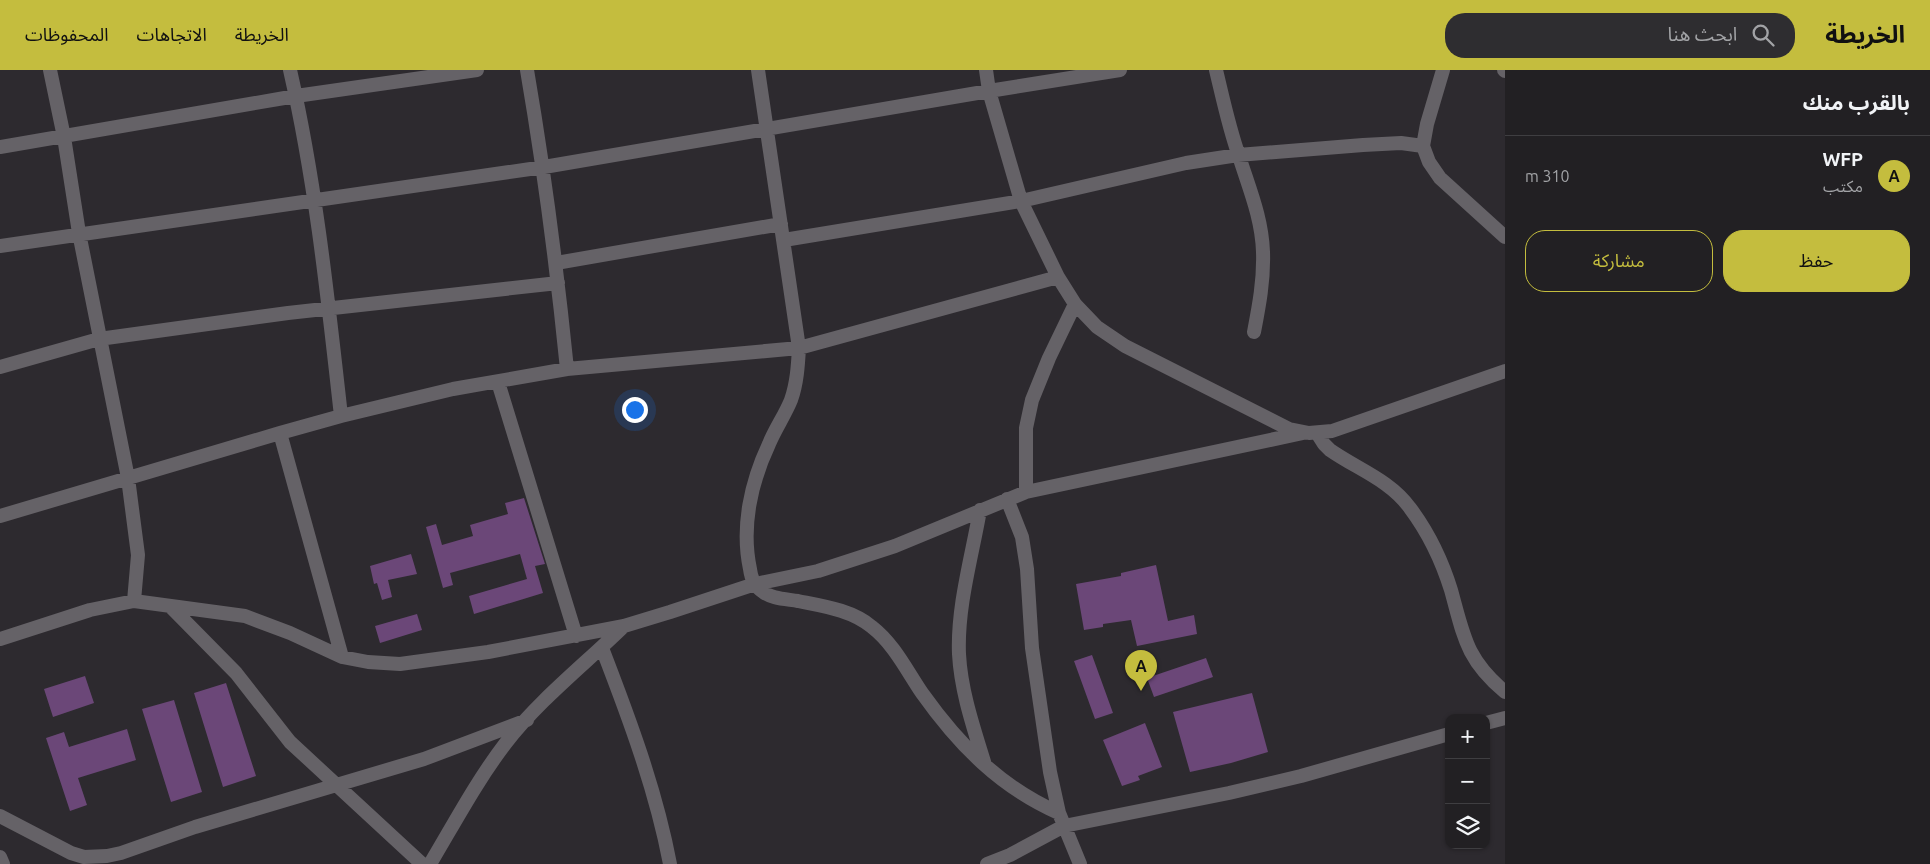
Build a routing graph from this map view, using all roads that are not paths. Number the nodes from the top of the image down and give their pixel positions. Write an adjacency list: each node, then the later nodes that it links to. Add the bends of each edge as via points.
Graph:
1 (50, 70): 13 (street)
2 (290, 70): 11 (street)
3 (477, 70): 11 (street)
4 (527, 70): 17 (street)
5 (758, 70): 12 (street)
6 (986, 70): 10 (street)
7 (1120, 70): 10 (street)
8 (1216, 70): 16 (street)
9 (1443, 70): 14 (street)
10 (989, 91): 12 (street); 19 (street)
11 (296, 96): 13 (street); 18 (street)
12 (766, 129): 17 (street); 20 (street)
13 (64, 137): 15 (street); 21 (street)
14 (1423, 146): 16 (street, via 1363,145); 22 (street, via 1440,178)
15 (0, 147)
16 (1238, 155): 19 (street, via 1186,163); 30 (street, via 1254,199 1263,252 1263,281)
17 (544, 167): 18 (street); 25 (street)
18 (314, 200): 21 (street); 29 (street)
19 (1021, 200): 23 (street); 26 (street)
20 (781, 224): 23 (street); 25 (street)
21 (79, 233): 24 (street); 31 (street)
22 (1505, 237)
23 (784, 240): 32 (street)
24 (0, 246)
25 (556, 262): 27 (street)
26 (1058, 277): 28 (street); 32 (street)
27 (558, 283): 29 (street); 34 (street)
28 (1074, 304): 39 (street, via 1097,327 1125,346 1282,426); 41 (street, via 1032,400 1026,428)
29 (329, 308): 31 (street); 37 (street)
30 (1254, 332)
31 (99, 339): 33 (street); 40 (street)
32 (799, 348): 34 (street); 45 (street, via 791,399 752,489 748,555)
33 (0, 367)
34 (567, 369): 36 (street)
35 (1505, 371): 39 (street, via 1341,428)
36 (498, 382): 37 (street, via 453,389); 49 (street)
37 (341, 416): 38 (street)
38 (280, 433): 40 (street); 52 (street)
39 (1310, 433): 41 (street); 53 (street, via 1330,450 1394,490 1409,507 1426,531 1443,567 1468,647 1477,664)
40 (128, 478): 44 (street); 46 (street, via 138,555)
41 (1026, 492): 42 (street)
42 (1007, 499): 43 (street); 61 (street, via 1022,537 1050,772)
43 (980, 510): 45 (street, via 895,546 818,571); 58 (street, via 962,602 959,653 965,697)
44 (0, 516)
45 (755, 584): 48 (street); 58 (street, via 766,594 835,609 856,616 874,628 895,652 942,721)
46 (134, 601): 47 (street); 50 (street, via 90,610)
47 (170, 606): 52 (street, via 245,616); 59 (street, via 236,673 290,742)
48 (624, 626): 49 (street); 51 (street)
49 (576, 636): 52 (street, via 400,664)
50 (0, 639)
51 (602, 648): 55 (street); 66 (street, via 637,742)
52 (342, 657)
53 (1505, 692)
54 (1505, 718): 56 (street)
55 (526, 720): 59 (street, via 424,759); 65 (street, via 487,770)
56 (1490, 722)
57 (1445, 735): 61 (street, via 1229,793)
58 (985, 766): 61 (street)
59 (338, 785): 60 (street, via 96,858 71,853); 64 (street)
60 (0, 816)
61 (1062, 820): 67 (street, via 1010,856); 68 (street)
62 (0, 857): 63 (street)
63 (3, 864)
64 (422, 864)
65 (430, 864)
66 (670, 864)
67 (987, 864)
68 (1080, 864)

